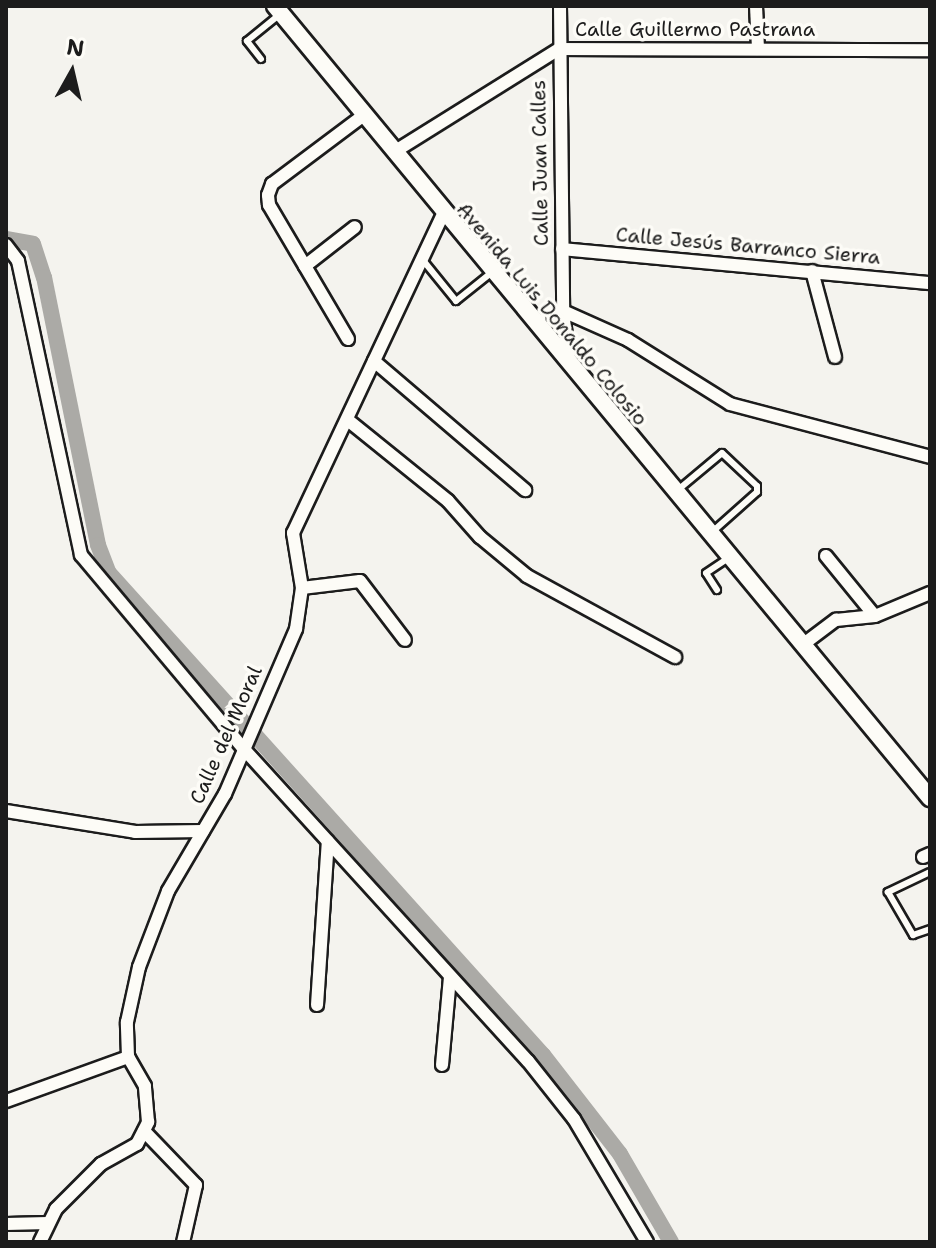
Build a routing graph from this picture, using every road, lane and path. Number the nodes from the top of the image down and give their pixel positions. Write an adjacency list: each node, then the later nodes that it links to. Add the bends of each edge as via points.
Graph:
1 (560, 6): 4 (street, Calle Juan Calles)
2 (756, 6): 5 (street)
3 (278, 10): 7 (lane, via 247,41); 8 (main road, Avenida Luis Donaldo Colosio)
4 (559, 49): 5 (street, Calle Guillermo Pastrana); 9 (street, Calle Guillermo Pastrana); 13 (street, Calle Juan Calles)
5 (758, 49): 6 (street, Calle Guillermo Pastrana)
6 (930, 50)
7 (261, 59)
8 (364, 115): 9 (main road, Avenida Luis Donaldo Colosio); 15 (street, via 272,184 269,205)
9 (394, 152): 10 (main road, Avenida Luis Donaldo Colosio)
10 (443, 214): 14 (street, Calle del Moral); 17 (main road, Avenida Luis Donaldo Colosio)
11 (355, 227): 15 (street)
12 (6, 245): 38 (street, via 18,261 81,555)
13 (562, 249): 16 (street, Calle Jesús Barranco Sierra); 19 (street, Calle Juan Calles)
14 (422, 259): 17 (lane, via 456,301); 22 (street, Calle del Moral)
15 (305, 266): 20 (street)
16 (812, 271): 18 (street, Calle Jesús Barranco Sierra); 21 (street)
17 (491, 273): 23 (main road, Avenida Luis Donaldo Colosio)
18 (930, 283)
19 (563, 311): 23 (street, Calle Juan Calles); 25 (street, via 628,340 730,404)
20 (348, 339)
21 (835, 357)
22 (372, 366): 24 (street, Calle del Moral); 26 (street)
23 (570, 368): 27 (main road, Avenida Luis Donaldo Colosio)
24 (352, 416): 31 (street, Calle del Moral, via 293,533); 37 (street, via 527,576)
25 (930, 457)
26 (525, 490)
27 (675, 492): 28 (main road, Avenida Luis Donaldo Colosio); 28 (lane, via 722,453 757,486 757,492)
28 (711, 533): 29 (main road, Avenida Luis Donaldo Colosio)
29 (731, 556): 32 (lane, via 706,573); 36 (main road, Avenida Luis Donaldo Colosio)
30 (826, 556): 34 (street)
31 (302, 588): 35 (street, via 360,581); 38 (street, Calle del Moral, via 296,629)
32 (717, 590)
33 (930, 593): 34 (street)
34 (875, 616): 36 (street, via 836,620)
35 (405, 640)
36 (805, 643): 39 (main road, Avenida Luis Donaldo Colosio)
37 (675, 657)
38 (244, 745): 41 (street, Calle del Moral); 42 (street)
39 (930, 798)
40 (6, 811): 41 (street, via 135,832)
41 (203, 831): 47 (street, Calle del Moral, via 168,891 139,967 127,1022)
42 (328, 841): 45 (street); 46 (street)
43 (930, 872): 44 (lane, via 888,892 913,935)
44 (930, 929)
45 (450, 977): 48 (street); 55 (street, via 574,1119)
46 (317, 1005)
47 (128, 1057): 49 (street); 50 (street, Calle del Moral, via 145,1086)
48 (442, 1065)
49 (6, 1101)
50 (144, 1131): 51 (street, via 137,1144 101,1164); 54 (street, via 196,1185)
51 (48, 1223): 52 (street); 53 (street)
52 (6, 1224)
53 (40, 1242)
54 (183, 1242)
55 (647, 1242)

